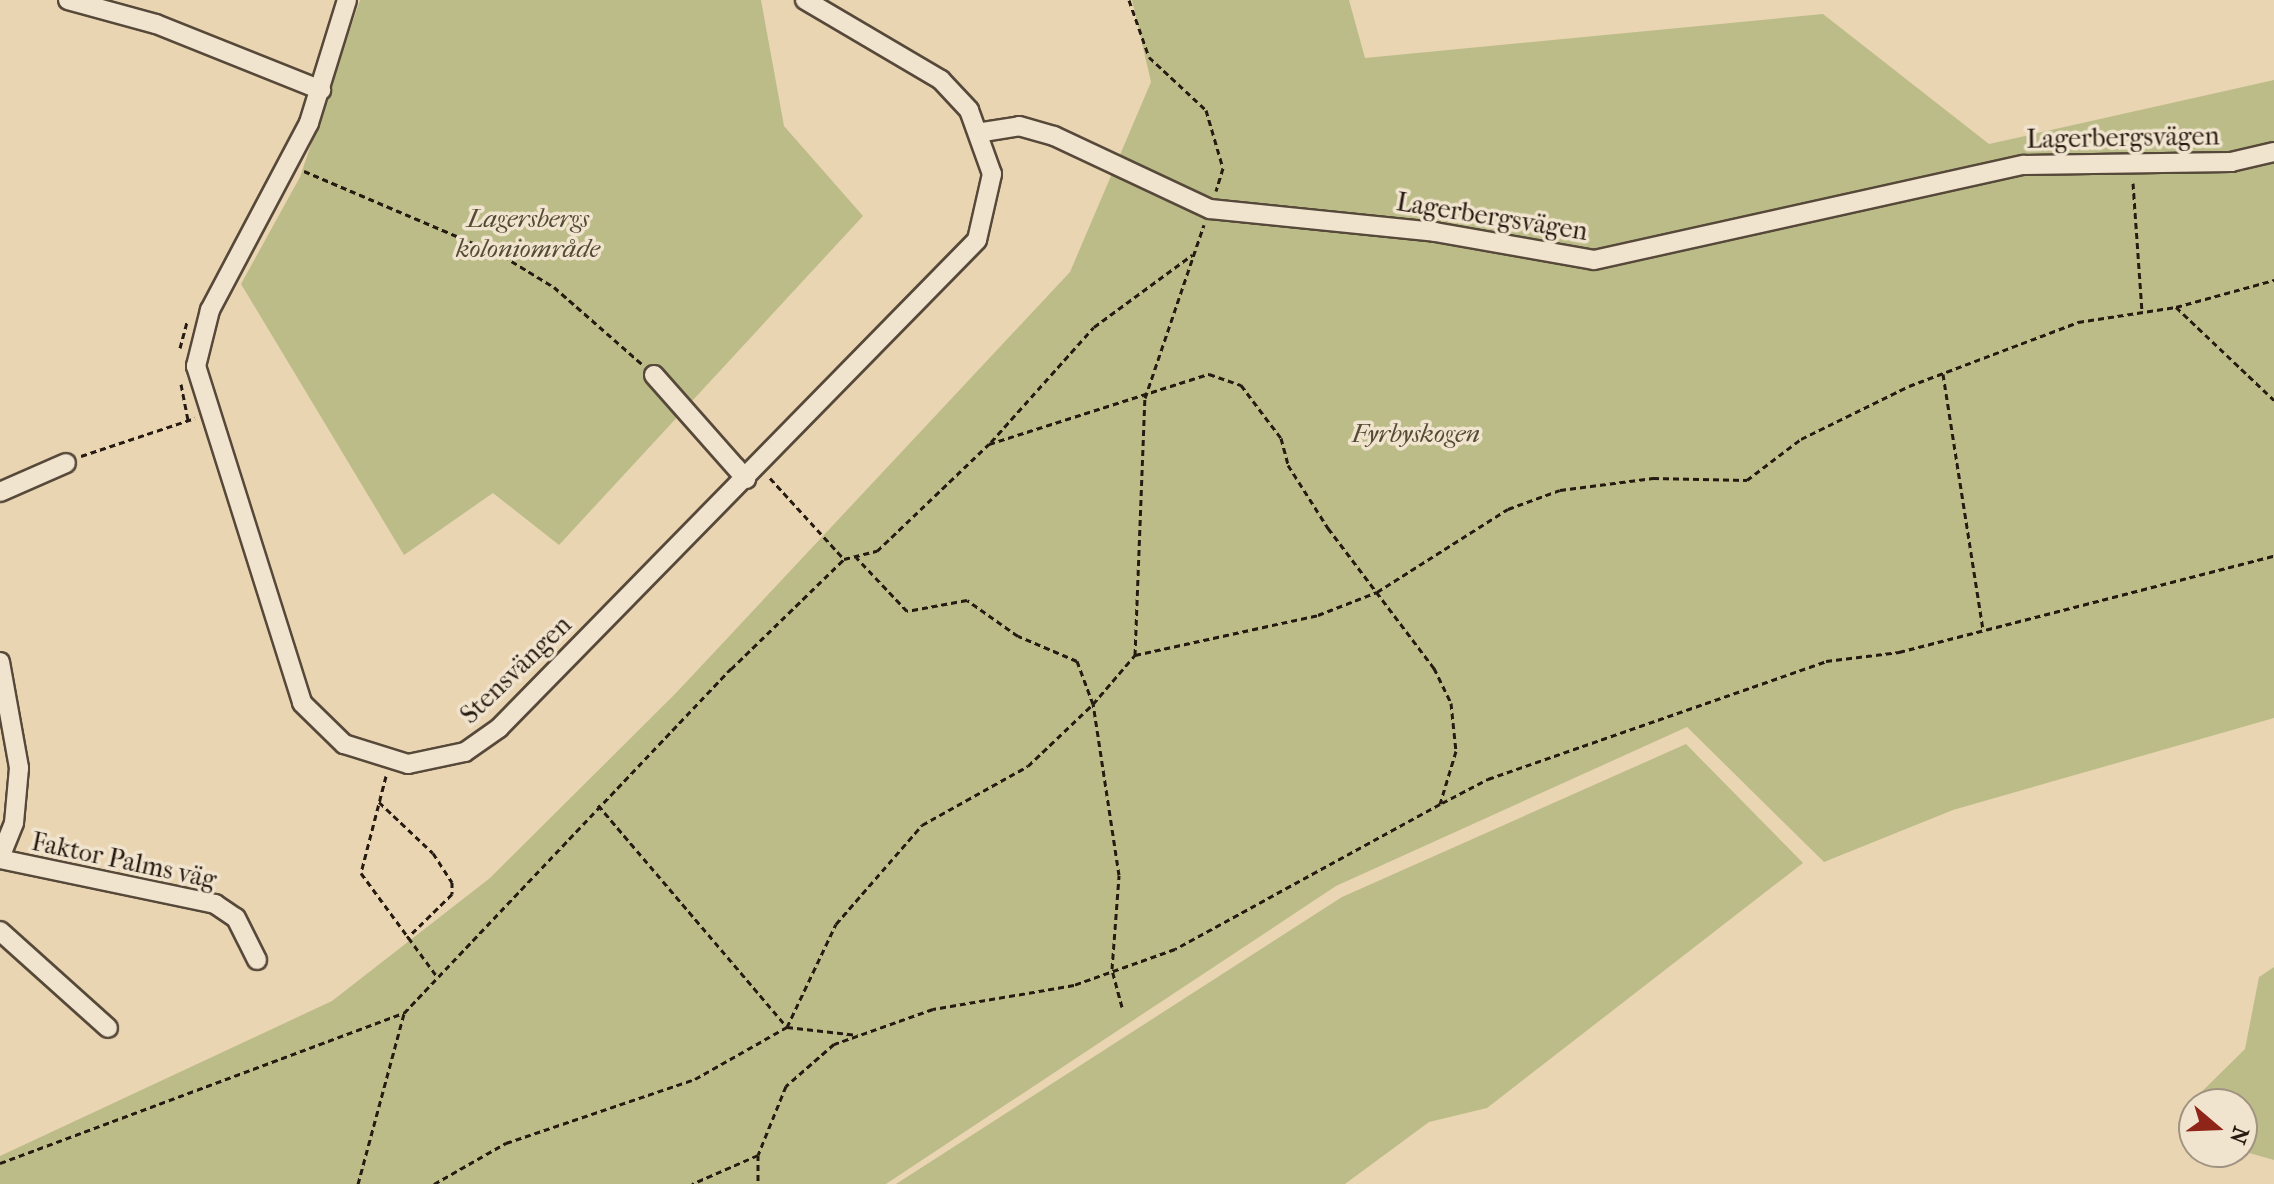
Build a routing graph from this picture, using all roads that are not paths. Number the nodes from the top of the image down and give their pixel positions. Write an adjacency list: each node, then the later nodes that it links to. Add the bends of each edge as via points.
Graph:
1 (68, 0): 4 (street, via 156,24)
2 (347, 0): 4 (street, Stensvängen)
3 (805, 0): 5 (street, via 941,80)
4 (321, 90): 9 (street, Stensvängen, via 290,164 202,327 196,366 207,415 302,703 344,744 391,762 449,758 485,740)
5 (983, 132): 6 (street, Lagerbergsvägen, via 1033,129 1210,209 1435,232 1594,260 2024,165 2131,159 2231,162); 9 (street, Stensvängen, via 992,174 977,240)
6 (2274, 152)
7 (654, 375): 9 (street)
8 (66, 463): 10 (street)
9 (752, 473)
10 (0, 492)
11 (0, 662): 12 (street, Faktor Palms väg, via 19,768 14,823)
12 (0, 858): 14 (street, Faktor Palms väg, via 215,904 236,918)
13 (0, 931): 15 (street)
14 (257, 960)
15 (108, 1028)

